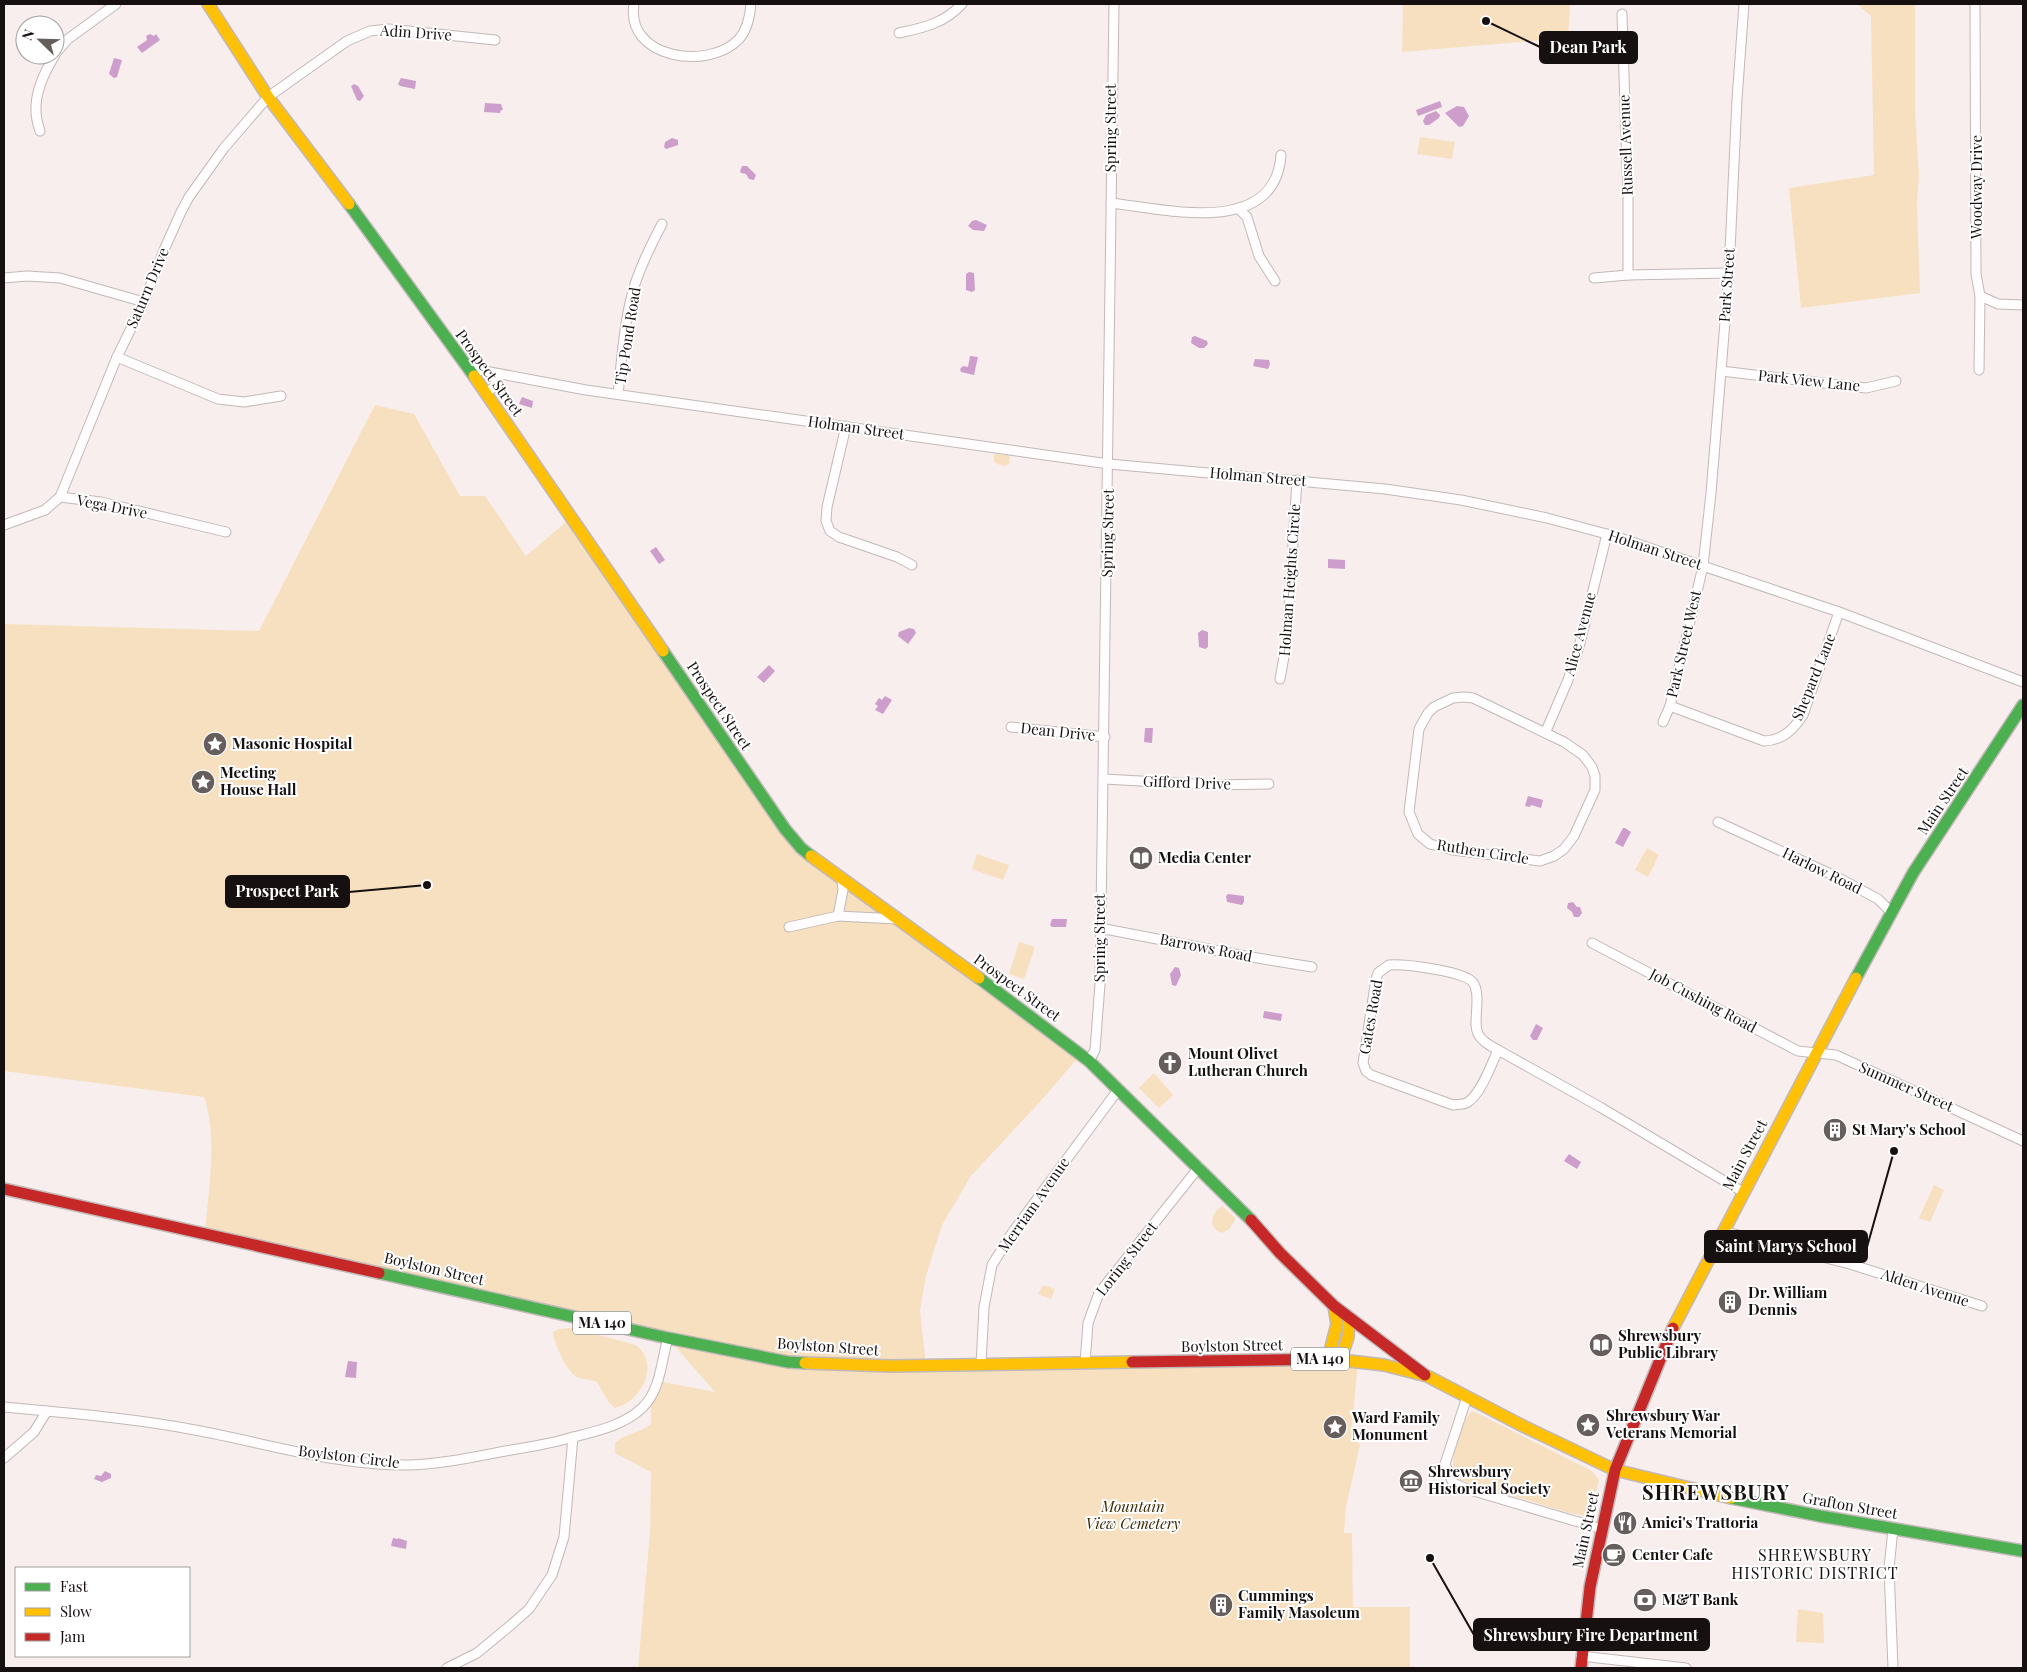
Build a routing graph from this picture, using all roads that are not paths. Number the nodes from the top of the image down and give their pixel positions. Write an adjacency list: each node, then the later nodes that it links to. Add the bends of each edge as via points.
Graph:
1 (116, 4): 12 (street)
2 (208, 4): 14 (main road, Prospect Street)
3 (634, 4): 4 (street, via 638,34 656,49 682,55 715,54 738,40 745,29)
4 (751, 4)
5 (962, 4): 10 (street, via 940,22)
6 (1114, 4): 17 (street, Spring Street)
7 (1744, 4): 20 (street, Park Street)
8 (1976, 4): 25 (street, Woodway Drive, via 1976,274)
9 (1622, 14): 21 (street, Russell Avenue)
10 (899, 33)
11 (495, 40): 14 (street, Adin Drive, via 389,29 370,31 347,41)
12 (65, 43)
13 (50, 65): 15 (street, via 38,94 36,111)
14 (268, 97): 26 (street, Saturn Drive, via 224,148 189,197); 29 (main road, Prospect Street)
15 (40, 131)
16 (1281, 155): 18 (street, via 1278,173 1269,191 1253,203)
17 (1111, 203): 18 (street, via 1211,213); 38 (street, Spring Street)
18 (1238, 208): 24 (street, via 1246,217 1259,256)
19 (662, 224): 35 (street, Tip Pond Road, via 632,297)
20 (1729, 273): 21 (street); 31 (street, Park Street)
21 (1628, 275): 22 (street)
22 (1594, 278)
23 (4, 279): 26 (street, via 60,278)
24 (1275, 281)
25 (1980, 296): 27 (street, via 1998,304); 30 (street, Woodway Drive)
26 (144, 302): 28 (street, Saturn Drive)
27 (2023, 305)
28 (117, 357): 36 (street, via 218,398 244,402); 40 (street, Saturn Drive)
29 (469, 368): 32 (street, Holman Street); 34 (main road, Prospect Street)
30 (1979, 370)
31 (1721, 371): 33 (street, Park View Lane, via 1866,388); 45 (street, Park Street)
32 (500, 374): 34 (street, via 494,387); 35 (street, Holman Street)
33 (1896, 381)
34 (486, 393): 58 (main road, Prospect Street, via 785,829 801,848)
35 (618, 394): 37 (street, Holman Street)
36 (281, 396)
37 (846, 426): 38 (street, Holman Street); 44 (street, via 827,507 826,521 830,530 839,538)
38 (1109, 464): 39 (street, Holman Street); 54 (street, Spring Street)
39 (1297, 480): 43 (street, Holman Street, via 1461,500); 47 (street, Holman Heights Circle, via 1288,640)
40 (60, 497): 41 (street, Vega Drive, via 45,510); 42 (street, Vega Drive, via 100,502)
41 (4, 525)
42 (226, 532)
43 (1607, 534): 45 (street, Holman Street); 53 (street, Alice Avenue, via 1580,643)
44 (912, 565)
45 (1702, 566): 46 (street, Holman Street); 50 (street, Park Street West)
46 (1839, 612): 48 (street, Holman Street); 50 (street, Shepard Lane, via 1802,715 1797,725 1779,739 1764,741)
47 (1280, 679)
48 (2023, 682)
49 (2023, 705): 59 (main road, Main Street)
50 (1670, 706): 51 (street, Park Street West)
51 (1663, 722)
52 (1011, 727): 54 (street, Dean Drive)
53 (1546, 731): 53 (street, Ruthen Circle, via 1473,698 1453,698 1434,707 1423,720 1416,742 1409,812 1418,834 1430,844 1453,850 1540,861 1564,849 1574,836 1595,790 1595,776 1583,755)
54 (1104, 736): 55 (street, Spring Street)
55 (1104, 779): 56 (street, Gifford Drive, via 1213,785); 63 (street, Spring Street)
56 (1269, 784)
57 (1718, 822): 59 (street, Harlow Road, via 1835,876 1878,899)
58 (842, 880): 60 (street); 61 (main road, Prospect Street)
59 (1891, 912): 67 (main road, Main Street)
60 (838, 916): 61 (street); 62 (street)
61 (898, 919): 68 (main road, Prospect Street)
62 (789, 927)
63 (1100, 928): 65 (street, Barrows Road); 68 (street, Spring Street, via 1099,1010 1095,1050)
64 (1592, 943): 67 (street, Job Cushing Road, via 1798,1051)
65 (1312, 967)
66 (1498, 1050): 66 (street, Gates Road, via 1478,1036 1477,996 1470,979 1452,973 1395,965 1378,973 1362,1063 1371,1076 1453,1105 1463,1104 1477,1093); 73 (street, Gates Road)
67 (1815, 1054): 70 (street, Summer Street, via 1836,1055); 73 (main road, Main Street)
68 (1089, 1061): 69 (main road, Prospect Street)
69 (1118, 1090): 71 (main road, Prospect Street); 82 (street, Merriam Avenue, via 1012,1233 992,1266 985,1301)
70 (2023, 1141)
71 (1199, 1167): 75 (main road, Prospect Street); 81 (street, Loring Street, via 1099,1293 1088,1323)
72 (4, 1188): 78 (main road, Boylston Street / MA 140)
73 (1743, 1192): 74 (main road, Main Street)
74 (1723, 1230): 76 (street, Alden Avenue, via 1853,1265); 89 (main road, Main Street, via 1676,1320)
75 (1334, 1306): 77 (main road, Prospect Street); 79 (main road, via 1337,1324)
76 (1982, 1306)
77 (1349, 1318): 80 (main road, via 1348,1337); 83 (main road, Prospect Street)
78 (668, 1338): 82 (main road, Boylston Street / MA 140, via 788,1362 891,1366); 87 (street, Boylston Circle, via 658,1381 644,1406 608,1428)
79 (1328, 1359): 80 (main road, Boylston Street / MA 140); 81 (main road, Boylston Street / MA 140)
80 (1341, 1359): 83 (main road, Boylston Street / MA 140, via 1384,1364)
81 (1085, 1363): 82 (main road, Boylston Street / MA 140)
82 (980, 1364)
83 (1427, 1376): 84 (main road, Boylston Street / MA 140)
84 (1467, 1397): 89 (main road, Boylston Street / MA 140); 90 (street, via 1445,1464 1453,1483)
85 (4, 1407): 86 (street, Boylston Circle)
86 (47, 1411): 87 (street, Boylston Circle, via 194,1430 384,1464 411,1465 464,1459); 88 (street, via 34,1432)
87 (573, 1437): 94 (street, via 564,1537 552,1575 528,1609 511,1625 477,1653)
88 (4, 1458)
89 (1615, 1470): 90 (main road, Main Street); 91 (main road, Grafton Street / MA 140, via 1740,1500)
90 (1602, 1529): 93 (main road, Main Street)
91 (1893, 1529): 92 (main road, Grafton Street / MA 140); 98 (street, via 1889,1568)
92 (2023, 1551)
93 (1581, 1656): 95 (main road, Main Street); 96 (main road, Main Street); 97 (street)
94 (447, 1668)
95 (1576, 1668)
96 (1581, 1668)
97 (1686, 1668)
98 (1893, 1668)

